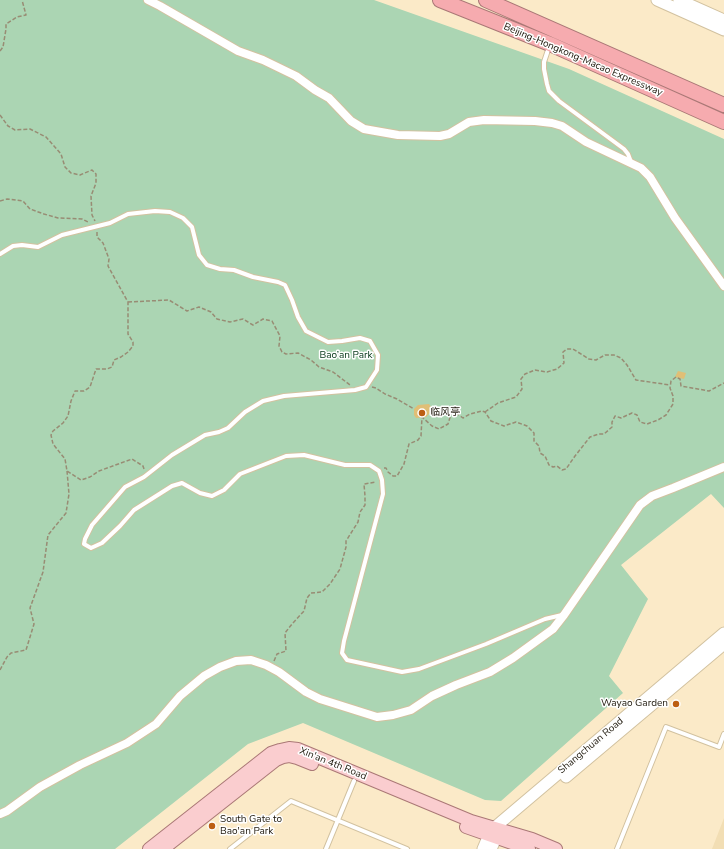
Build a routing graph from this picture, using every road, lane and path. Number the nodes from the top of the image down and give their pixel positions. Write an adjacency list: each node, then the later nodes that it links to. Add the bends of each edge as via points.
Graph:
1 (22, 0): 12 (path, via 26,15 6,24)
2 (148, 0): 16 (street, via 238,51 296,76 329,98 350,121 364,129 398,135 440,136 449,134 469,122 484,120 552,123)
3 (440, 0): 11 (highway, Beijing-Hongkong-Macao Expressway)
4 (486, 0): 10 (highway, Beijing-Hongkong-Macao Expressway)
5 (508, 0): 10 (highway)
6 (657, 0): 9 (main road)
7 (679, 0): 8 (main road)
8 (724, 20)
9 (724, 30)
10 (558, 31): 13 (highway, Beijing-Hongkong-Macao Expressway)
11 (550, 44): 15 (highway, Beijing-Hongkong-Macao Expressway); 16 (lane, via 544,69 550,91 559,101 624,149)
12 (0, 51)
13 (724, 105)
14 (0, 115): 18 (path, via 8,126 15,130 30,129 46,138 61,154 71,174 80,175 92,170 96,174 92,215)
15 (724, 122)
16 (631, 162): 20 (street, via 642,168 650,177 675,218)
17 (0, 201): 18 (path, via 23,201 30,209 44,214 58,218 82,219)
18 (97, 226): 19 (lane, via 62,235 38,247 13,246); 21 (path, via 96,237 103,243 109,259 108,266); 24 (lane, via 128,214 155,211 170,212 183,218 192,226 199,254 207,265 285,285 306,331 328,342 360,338 370,341 378,355 377,370)
19 (0, 254)
20 (724, 286)
21 (128, 302): 25 (path, via 169,300 187,311 200,307 211,312 217,319 230,322 243,319 253,325 263,320 272,321 280,336 279,346 282,352 304,356 333,372); 29 (path, via 128,334 133,346 114,360 112,367 96,369 90,387 84,392 75,391 68,416 51,435 53,444 65,459)
22 (724, 383): 23 (path, via 709,391 681,386 680,378 676,377 671,381)
23 (671, 386): 27 (path, via 636,380 621,358 614,355 605,355 596,360 589,359 573,349 567,349 563,352 564,363 557,369 547,372 536,370 525,374 520,379 522,389 516,396 498,403); 27 (path, via 673,404 666,415 646,424 640,422 637,415 632,413 621,418 615,416 612,427 604,434 590,437 566,469 562,470 549,465 534,441 534,433 526,426 516,422 504,426 490,421)
24 (366, 387): 25 (lane); 26 (path, via 376,388)
25 (355, 390): 31 (lane, via 284,396 263,401 245,412 228,428 204,435)
26 (414, 409)
27 (485, 412): 30 (path, via 482,410 463,418 456,413 451,414 448,424 439,429 422,418 421,436 409,444 404,464 397,476 393,476 386,468 383,468)
28 (724, 467): 32 (street, via 652,496 640,505)
29 (67, 471): 31 (path, via 81,480 132,459 144,466); 36 (path, via 69,494 66,513 48,535 43,572 30,608 34,624 26,650 11,653)
30 (380, 474): 31 (lane, via 370,466 345,466 304,456 286,456 240,474 224,490 212,496 182,484 172,486 134,510 102,543 91,548 84,544 92,525 125,488); 32 (lane, via 383,494 344,641 342,653 347,660 402,672 419,669 545,619); 35 (path, via 378,481 364,484 365,505 346,541 340,569 322,592 311,592 304,611 285,633 286,650 277,654)
31 (144, 477)
32 (564, 615): 35 (street, via 553,629 490,672 432,696 411,710 393,715 378,717 320,699)
33 (724, 633): 34 (main road, Shangchuan Road)
34 (718, 649): 41 (main road, Shangchuan Road)
35 (272, 668): 39 (street, via 251,660 236,661 220,667 204,676 180,696 156,724 127,743 40,787)
36 (0, 670)
37 (724, 734): 50 (lane, via 719,748 666,727)
38 (354, 781): 40 (lane); 41 (main road, Xin'an 4th Road); 43 (main road, Xin'an 4th Road, via 297,758 283,757)
39 (0, 814)
40 (338, 821): 44 (lane, via 291,801); 45 (lane); 46 (lane)
41 (494, 836): 42 (main road, Xin'an 4th Road, via 472,821 298,749 289,748 271,753); 47 (main road); 48 (main road); 49 (main road, via 532,839)
42 (149, 849)
43 (163, 849)
44 (230, 849)
45 (326, 849)
46 (407, 849)
47 (483, 849)
48 (529, 849)
49 (556, 849)
50 (617, 849)

